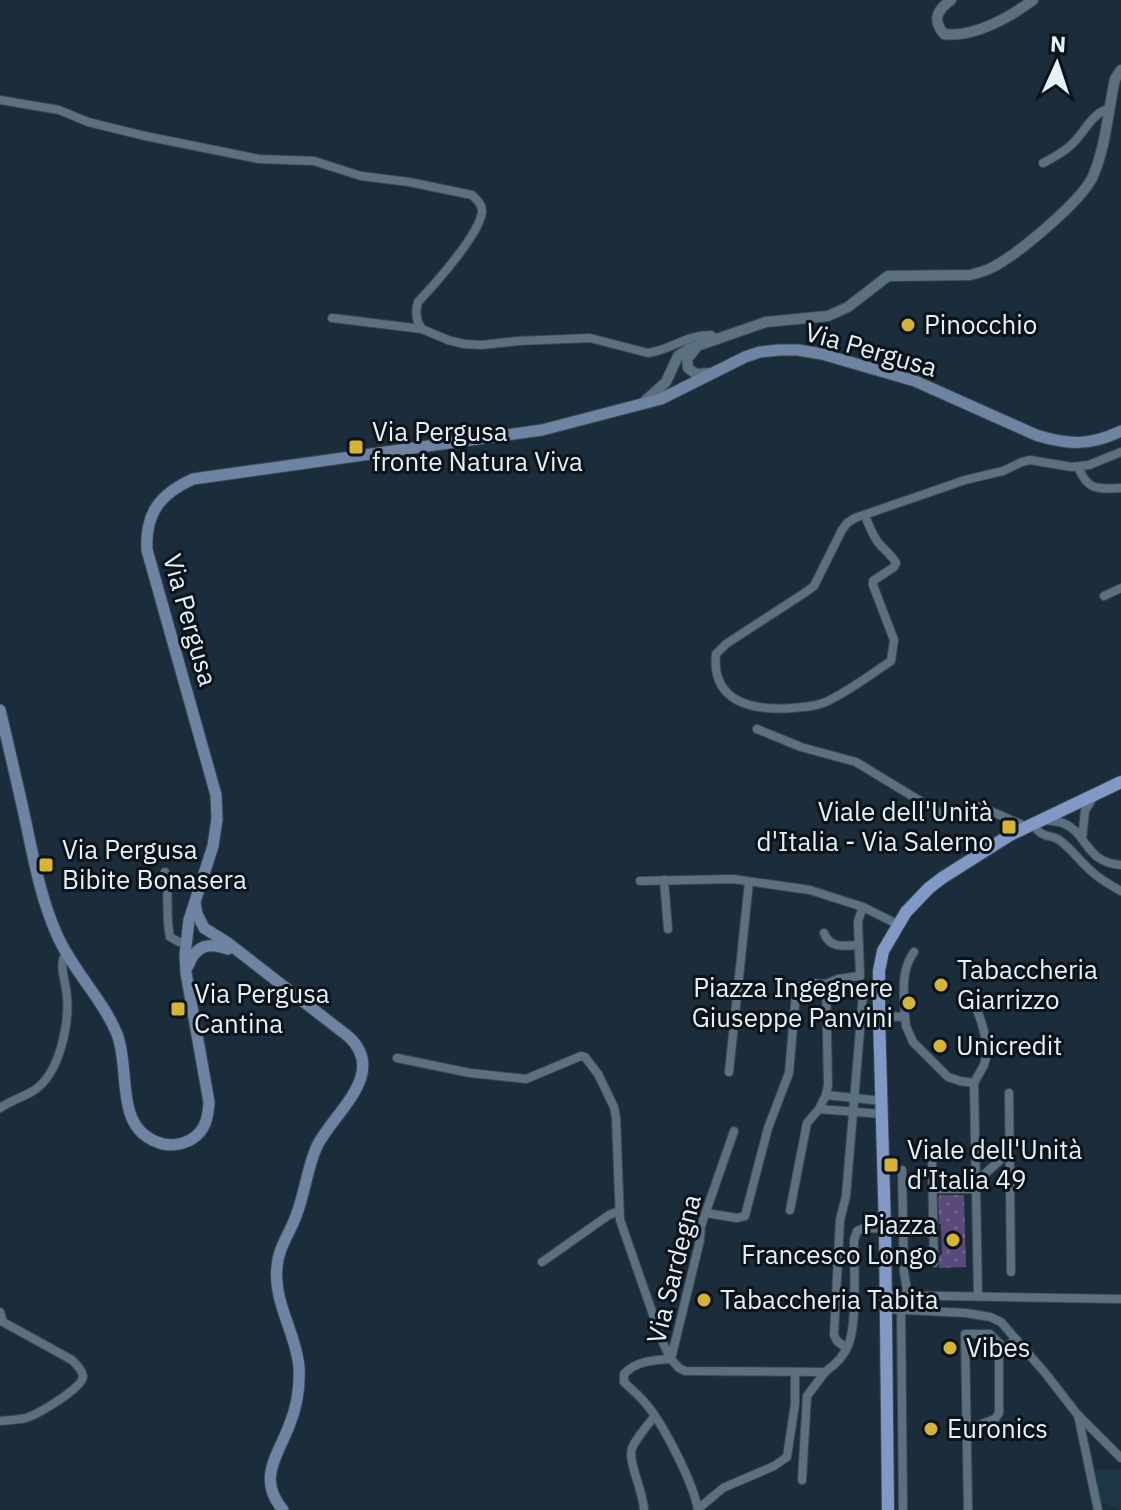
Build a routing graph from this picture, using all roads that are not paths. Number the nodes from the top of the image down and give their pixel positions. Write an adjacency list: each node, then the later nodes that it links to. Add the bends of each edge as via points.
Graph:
1 (951, 0): 2 (street, via 936,19 944,34 955,35 994,24)
2 (1033, 0)
3 (1121, 70): 5 (street)
4 (0, 100): 8 (street, via 259,159 314,161 361,176 472,195 482,213 460,252 418,302)
5 (1109, 109): 6 (street, via 1096,115 1073,144); 9 (street, via 1090,182 1072,204 996,266 970,275 888,276 828,316 766,322)
6 (1043, 163)
7 (332, 318): 8 (street)
8 (422, 329): 9 (street, via 464,344 590,338 648,353 698,335)
9 (717, 340): 10 (street)
10 (698, 347): 11 (street); 12 (street, via 678,356)
11 (687, 359): 13 (street, via 696,374); 14 (street)
12 (671, 371): 14 (street); 15 (street)
13 (714, 373): 14 (main road, Via Pergusa); 16 (main road, Via Pergusa, via 760,352 798,350 915,381 1055,441 1089,442)
14 (680, 391): 15 (main road, Via Pergusa)
15 (642, 404): 38 (main road, Via Pergusa, via 542,430 193,479 161,500 149,522 147,550 216,795 213,846)
16 (1121, 431)
17 (1121, 452): 18 (street)
18 (1078, 467): 19 (street, via 1092,487); 20 (street, via 1030,460)
19 (1121, 488)
20 (865, 515): 20 (street, via 847,523 814,586 716,654 718,680 729,695 747,706 814,706 891,661 894,640 873,581 896,563)
21 (1121, 588): 22 (street)
22 (1104, 596)
23 (0, 714): 48 (main road, Via Pergusa, via 41,891)
24 (757, 729): 29 (street, via 856,762 940,813 961,816 979,806)
25 (1121, 782): 26 (main road)
26 (1094, 796): 27 (main road); 28 (street)
27 (1069, 808): 28 (street, via 1078,808); 29 (main road); 30 (street)
28 (1084, 818): 31 (street)
29 (1034, 824): 30 (street, via 1054,821); 37 (street, via 1040,834 1057,838 1091,872); 40 (main road, via 942,878)
30 (1068, 826): 31 (street)
31 (1082, 840): 32 (street, via 1098,858)
32 (1121, 865)
33 (165, 872): 44 (street, via 170,937)
34 (664, 880): 35 (street); 36 (street); 41 (street)
35 (640, 881)
36 (749, 882): 39 (street, via 810,890); 57 (street)
37 (1121, 891)
38 (194, 899): 42 (main road); 44 (main road, Via Pergusa)
39 (863, 907): 40 (street); 46 (street)
40 (897, 924): 54 (main road, via 880,959)
41 (668, 929)
42 (209, 933): 44 (main road); 49 (main road)
43 (824, 933): 46 (street, via 832,944)
44 (186, 939): 45 (main road); 50 (main road, Via Pergusa)
45 (212, 945): 49 (main road); 50 (main road, via 193,954)
46 (859, 945): 51 (street, via 860,976)
47 (914, 952): 55 (street, via 904,978)
48 (66, 953): 50 (main road, Via Pergusa, via 117,1036 129,1114 142,1135 163,1145 188,1141 208,1116); 63 (street, via 61,965 67,1008 56,1059 40,1085)
49 (240, 954): 101 (main road, via 349,1037 363,1060 359,1085 313,1156 277,1260 278,1289 299,1369 293,1415 270,1473 272,1492)
50 (186, 973)
51 (826, 984): 60 (street); 74 (street, via 810,983 796,993 789,1073 745,1216)
52 (863, 994): 61 (street)
53 (973, 1001): 58 (street, via 986,1055)
54 (879, 1016): 55 (street); 62 (main road)
55 (905, 1017): 58 (street, via 913,1042 948,1077)
56 (397, 1058): 73 (street, via 526,1079 585,1057 607,1090 616,1118)
57 (729, 1072)
58 (974, 1083): 70 (street)
59 (1009, 1093): 67 (street)
60 (826, 1095): 61 (street); 64 (street)
61 (854, 1098): 62 (street); 65 (street)
62 (882, 1107): 65 (street); 75 (main road)
63 (0, 1108)
64 (819, 1109): 65 (street); 72 (street, via 807,1123)
65 (854, 1112): 89 (street, via 840,1220 834,1335)
66 (734, 1131): 74 (street, Via Sardegna)
67 (1009, 1152): 70 (street); 79 (street)
68 (932, 1163): 71 (street)
69 (902, 1170): 76 (street)
70 (976, 1185): 71 (street); 82 (street)
71 (933, 1189): 78 (street)
72 (790, 1210)
73 (619, 1211): 77 (street); 91 (street)
74 (706, 1213): 91 (street, Via Sardegna)
75 (885, 1229): 76 (street); 80 (main road); 89 (street, via 859,1229 855,1236 853,1316)
76 (903, 1229): 81 (street)
77 (542, 1262)
78 (934, 1263)
79 (1011, 1272)
80 (885, 1295): 81 (street); 84 (main road)
81 (910, 1296): 82 (street); 86 (street)
82 (978, 1296): 83 (street)
83 (1121, 1299)
84 (885, 1309): 85 (street); 103 (main road)
85 (901, 1309): 86 (street); 104 (street)
86 (912, 1310): 88 (street, via 990,1317)
87 (1, 1320): 96 (street, via 72,1360 83,1377 65,1396 26,1418)
88 (1016, 1339): 90 (street); 94 (street)
89 (846, 1348): 93 (street)
90 (1004, 1348): 97 (street, via 999,1356 999,1413); 97 (street, via 990,1334 965,1334)
91 (671, 1359): 92 (street, Via Sardegna, via 685,1371); 95 (street, via 632,1366 624,1374 624,1382)
92 (795, 1372): 93 (street, Via Sardegna); 100 (street, via 787,1457 723,1488)
93 (825, 1372): 99 (street, via 807,1396)
94 (1077, 1414): 98 (street); 106 (street)
95 (654, 1417): 100 (street); 102 (street, via 631,1455)
96 (0, 1421)
97 (967, 1430): 105 (street)
98 (1121, 1458)
99 (802, 1480)
100 (698, 1509)
101 (283, 1510)
102 (644, 1510)
103 (888, 1510)
104 (903, 1510)
105 (968, 1510)
106 (1098, 1510)

